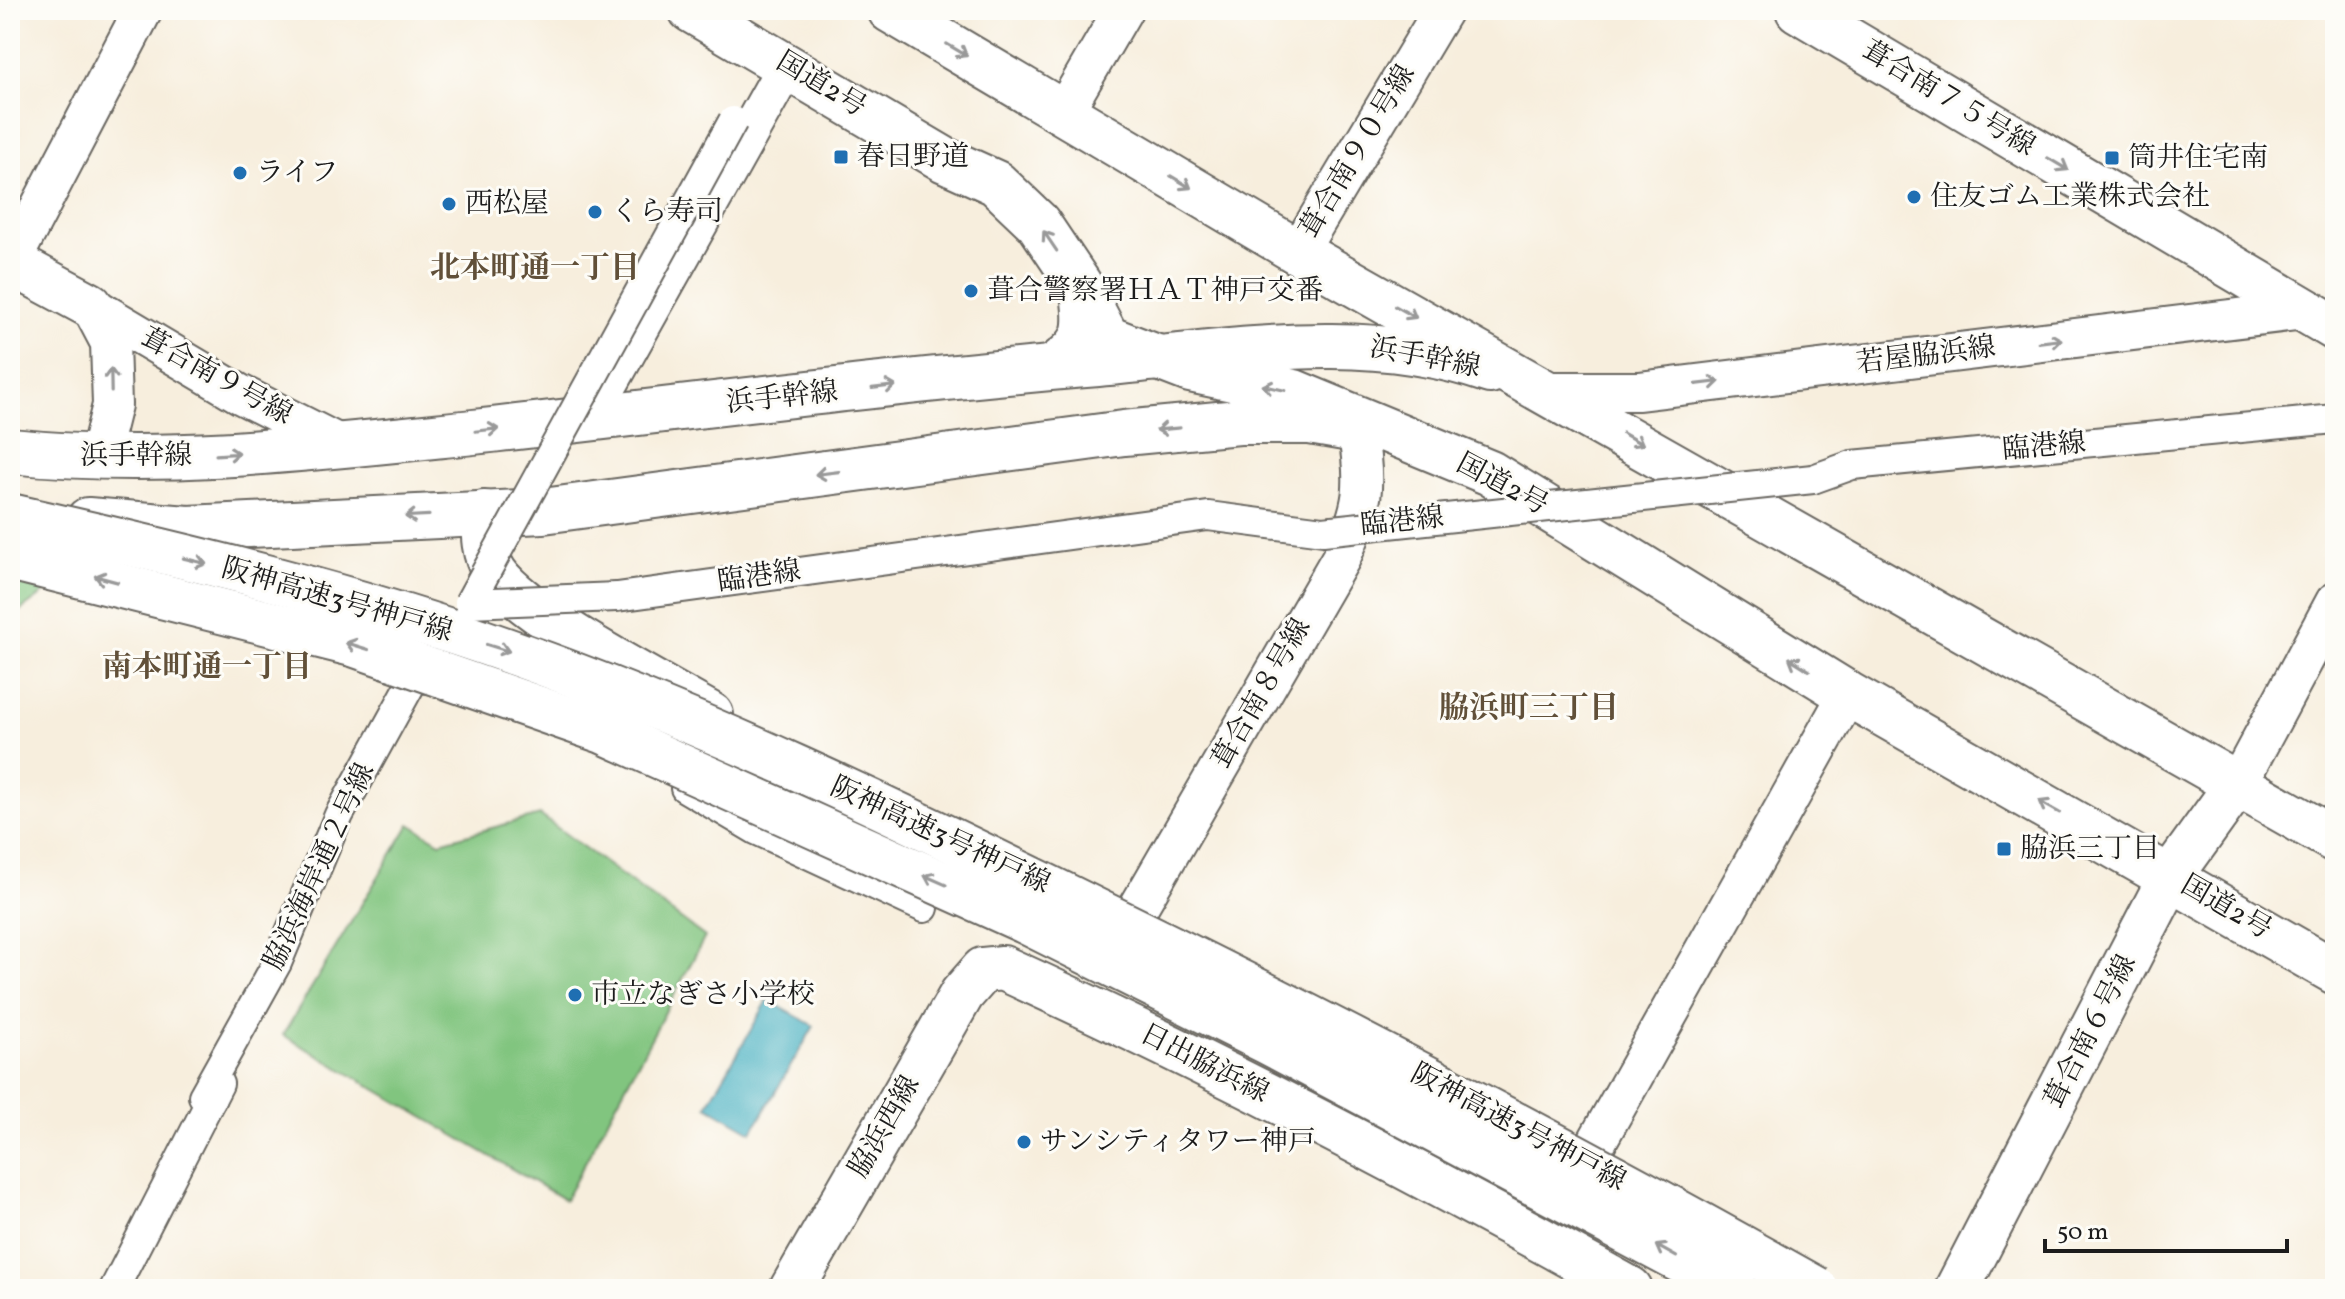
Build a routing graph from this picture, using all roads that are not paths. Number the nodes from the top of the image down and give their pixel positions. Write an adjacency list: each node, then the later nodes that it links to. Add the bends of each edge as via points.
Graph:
1 (143, 10): 11 (street)
2 (691, 10): 7 (main road, 国道2号)
3 (890, 10): 8 (main road, one-way to 8)
4 (1123, 10): 8 (street)
5 (1443, 10): 10 (street, 葺合南９０号線)
6 (1798, 10): 14 (main road, 葺合南７５号線, one-way to 14)
7 (787, 65): 12 (main road, 国道2号, one-way to 7, via 1038,223 996,183 945,160); 18 (street)
8 (1063, 113): 10 (main road, one-way to 10)
9 (733, 121): 29 (street, 脇浜海岸通２号線, bridge)
10 (1298, 252): 17 (main road, one-way to 17)
11 (10, 263): 13 (main road, 葺合南９号線)
12 (1079, 284): 15 (main road, 国道2号, via 1107,338); 16 (street, via 1084,320 1074,350)
13 (90, 305): 21 (street, 葺合南９号線, via 240,394); 23 (street, 葺合南９号線, one-way to 13, via 112,405 110,343)
14 (2320, 319): 17 (street, 若屋脇浜線, one-way to 14, via 1639,391)
15 (1154, 359): 16 (main road, 浜手幹線); 17 (main road, 浜手幹線, via 1341,343 1406,348); 24 (main road, 国道2号, one-way to 15, via 1294,392)
16 (1046, 368): 18 (main road, 浜手幹線, one-way to 16)
17 (1547, 391): 32 (main road, one-way to 32)
18 (589, 419): 21 (main road, 浜手幹線, one-way to 18)
19 (2330, 420): 29 (street, 臨港線, bridge, via 1852,465 1813,479 1323,531 1208,516 617,597)
20 (1357, 429): 24 (main road); 25 (main road, one-way to 25, via 1310,422 1239,422 1124,433 568,507); 37 (street, 葺合南８号線, via 1365,477 1359,518 1341,558)
21 (343, 446): 23 (main road, 浜手幹線, one-way to 21, via 212,456)
22 (10, 451): 23 (main road, 浜手幹線)
23 (99, 457)
24 (1490, 473): 31 (main road, 国道2号, one-way to 24)
25 (484, 513): 26 (main road, one-way to 26, via 188,528); 37 (main road, via 483,544 495,572 556,623 819,780)
26 (10, 516): 46 (main road, 阪神高速3号神戸線, one-way to 46, bridge, via 340,598 514,653 721,735 929,829 1256,989)
27 (10, 558): 45 (main road, 阪神高速3号神戸線, one-way to 27, bridge, via 1040,928 618,737 356,645)
28 (2335, 602): 32 (street)
29 (469, 603): 30 (street, 脇浜海岸通２号線, bridge)
30 (427, 679): 36 (street, via 664,775 756,830); 40 (street, 脇浜海岸通２号線, via 416,675 339,815 277,963 203,1096)
31 (1848, 694): 34 (main road, 国道2号, one-way to 31); 41 (street)
32 (2238, 783): 33 (main road); 34 (main road, 葺合南６号線)
33 (2335, 840)
34 (2171, 876): 39 (main road, 国道2号); 48 (main road, 葺合南６号線)
35 (334, 877): 40 (street)
36 (924, 908)
37 (1116, 946): 41 (street, via 1550,1166)
38 (983, 970): 43 (main road, 脇浜西線, via 962,994); 44 (main road, 日出脇浜線, via 1003,968 1208,1065 1473,1201)
39 (2335, 972)
40 (211, 1100): 42 (street)
41 (1586, 1161): 47 (main road)
42 (114, 1289)
43 (792, 1289)
44 (1630, 1289)
45 (1734, 1289)
46 (1816, 1289)
47 (1822, 1289)
48 (1957, 1289)

